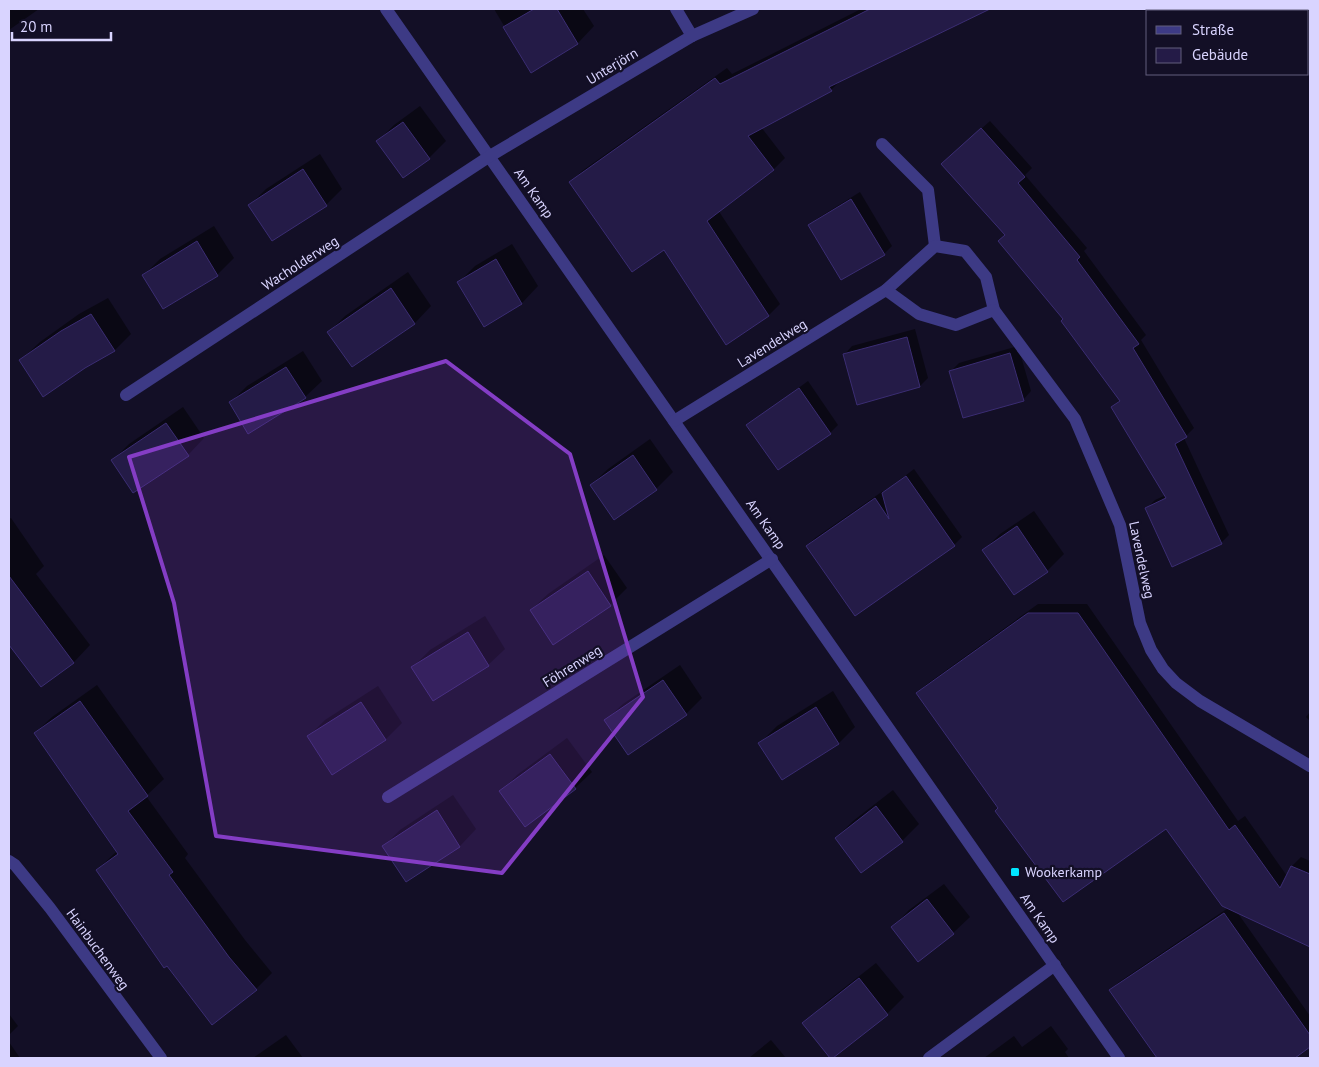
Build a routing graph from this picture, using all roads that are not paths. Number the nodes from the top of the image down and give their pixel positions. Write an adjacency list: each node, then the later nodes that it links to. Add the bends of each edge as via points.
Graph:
1 (386, 9): 6 (street, Am Kamp)
2 (676, 9): 4 (street)
3 (752, 9): 4 (street, Unterjörn)
4 (692, 36): 6 (street, Unterjörn)
5 (882, 144): 7 (street, via 928,190)
6 (490, 156): 10 (street, Wacholderweg); 11 (street, Am Kamp)
7 (935, 246): 8 (street, Lavendelweg); 9 (street, Lavendelweg, via 965,251 986,277)
8 (886, 290): 9 (street, via 919,314 956,325); 11 (street, Lavendelweg)
9 (994, 310): 13 (street, Lavendelweg, via 1075,419 1120,525 1140,623 1163,669 1200,701)
10 (126, 394)
11 (674, 421): 12 (street, Am Kamp)
12 (772, 559): 14 (street, Föhrenweg); 16 (street, Am Kamp)
13 (1310, 766)
14 (388, 798)
15 (9, 861): 17 (street, Hainbuchenweg, via 50,908)
16 (1055, 965): 18 (street); 19 (street, Am Kamp)
17 (161, 1058)
18 (929, 1058)
19 (1119, 1058)

